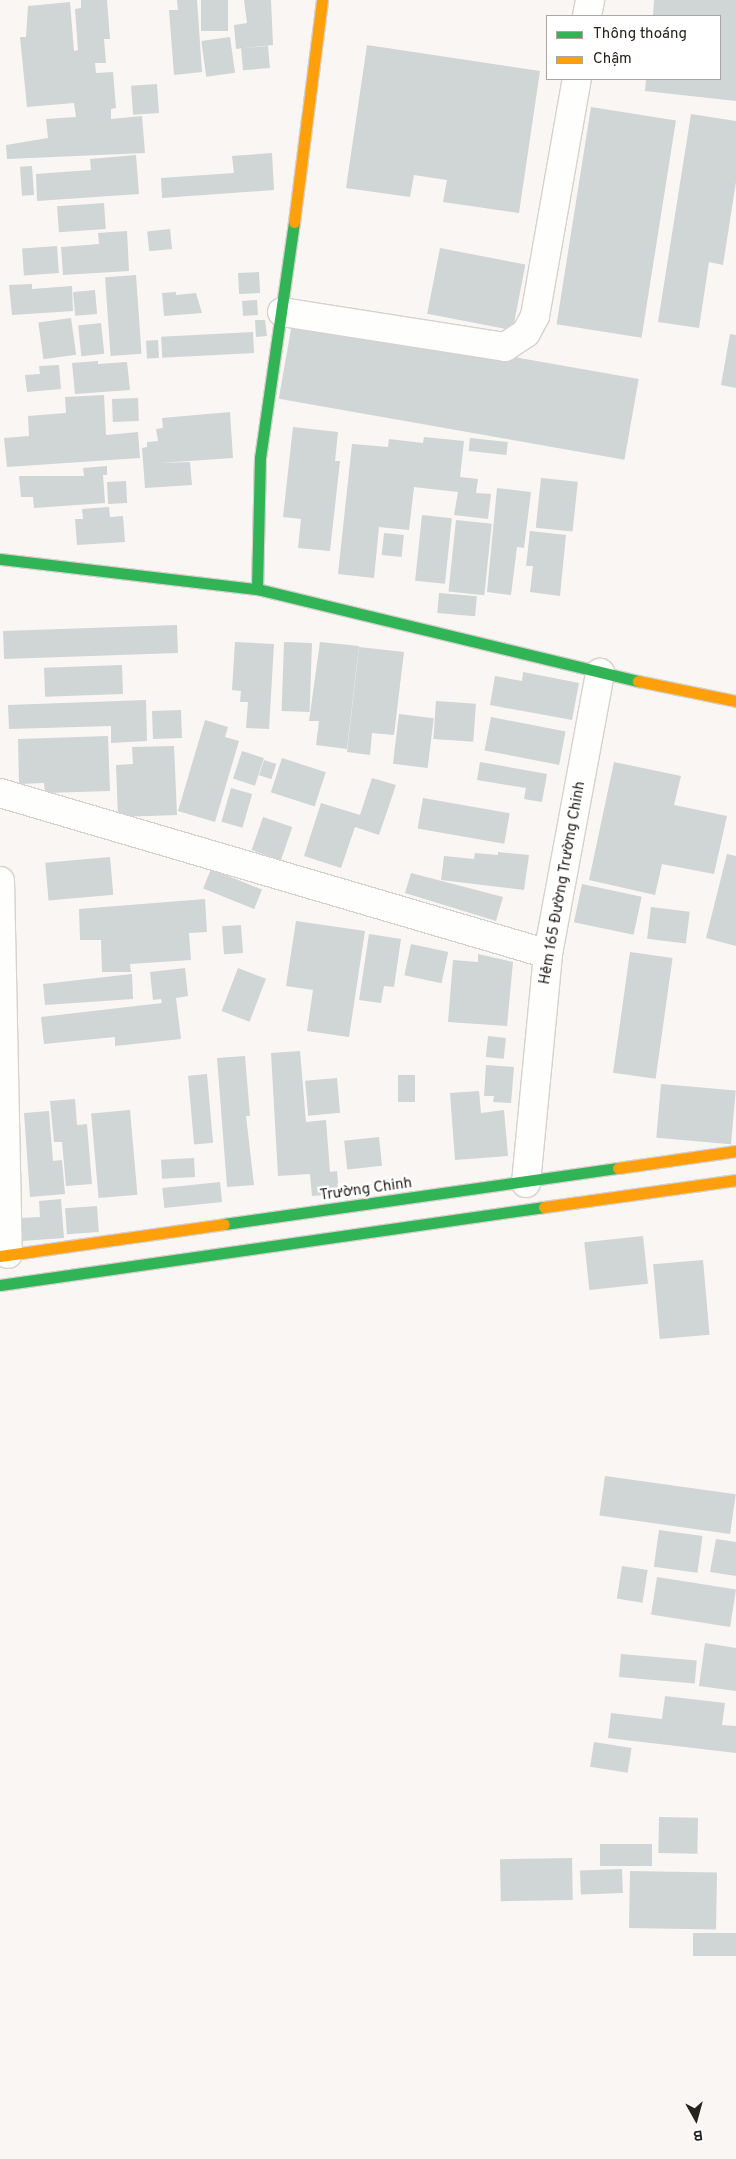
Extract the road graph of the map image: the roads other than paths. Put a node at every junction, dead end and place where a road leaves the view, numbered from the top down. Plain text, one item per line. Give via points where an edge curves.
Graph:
1 (322, 0) edge
2 (590, 0) edge
3 (587, 15) edge
4 (576, 80) edge
5 (282, 312) junction
6 (0, 559) edge
7 (257, 589) junction
8 (600, 673) junction
9 (736, 701) edge
10 (0, 793) edge
11 (0, 881) edge
12 (548, 954) junction
13 (736, 1151) edge
14 (736, 1180) edge
15 (526, 1184) junction
16 (4, 1255) edge
17 (0, 1285) edge

1 - 5 street
2 - 3 street
4 - 5 street via 535,316 526,334 505,347
5 - 7 street via 260,458
6 - 7 street
7 - 8 street
8 - 9 street
8 - 12 street, Hẻm 165 Đường Trường Chinh
10 - 12 street
11 - 16 street
12 - 15 street, Hẻm 165 Đường Trường Chinh
13 - 15 street, Trường Chinh
14 - 17 street
15 - 16 street, Trường Chinh

